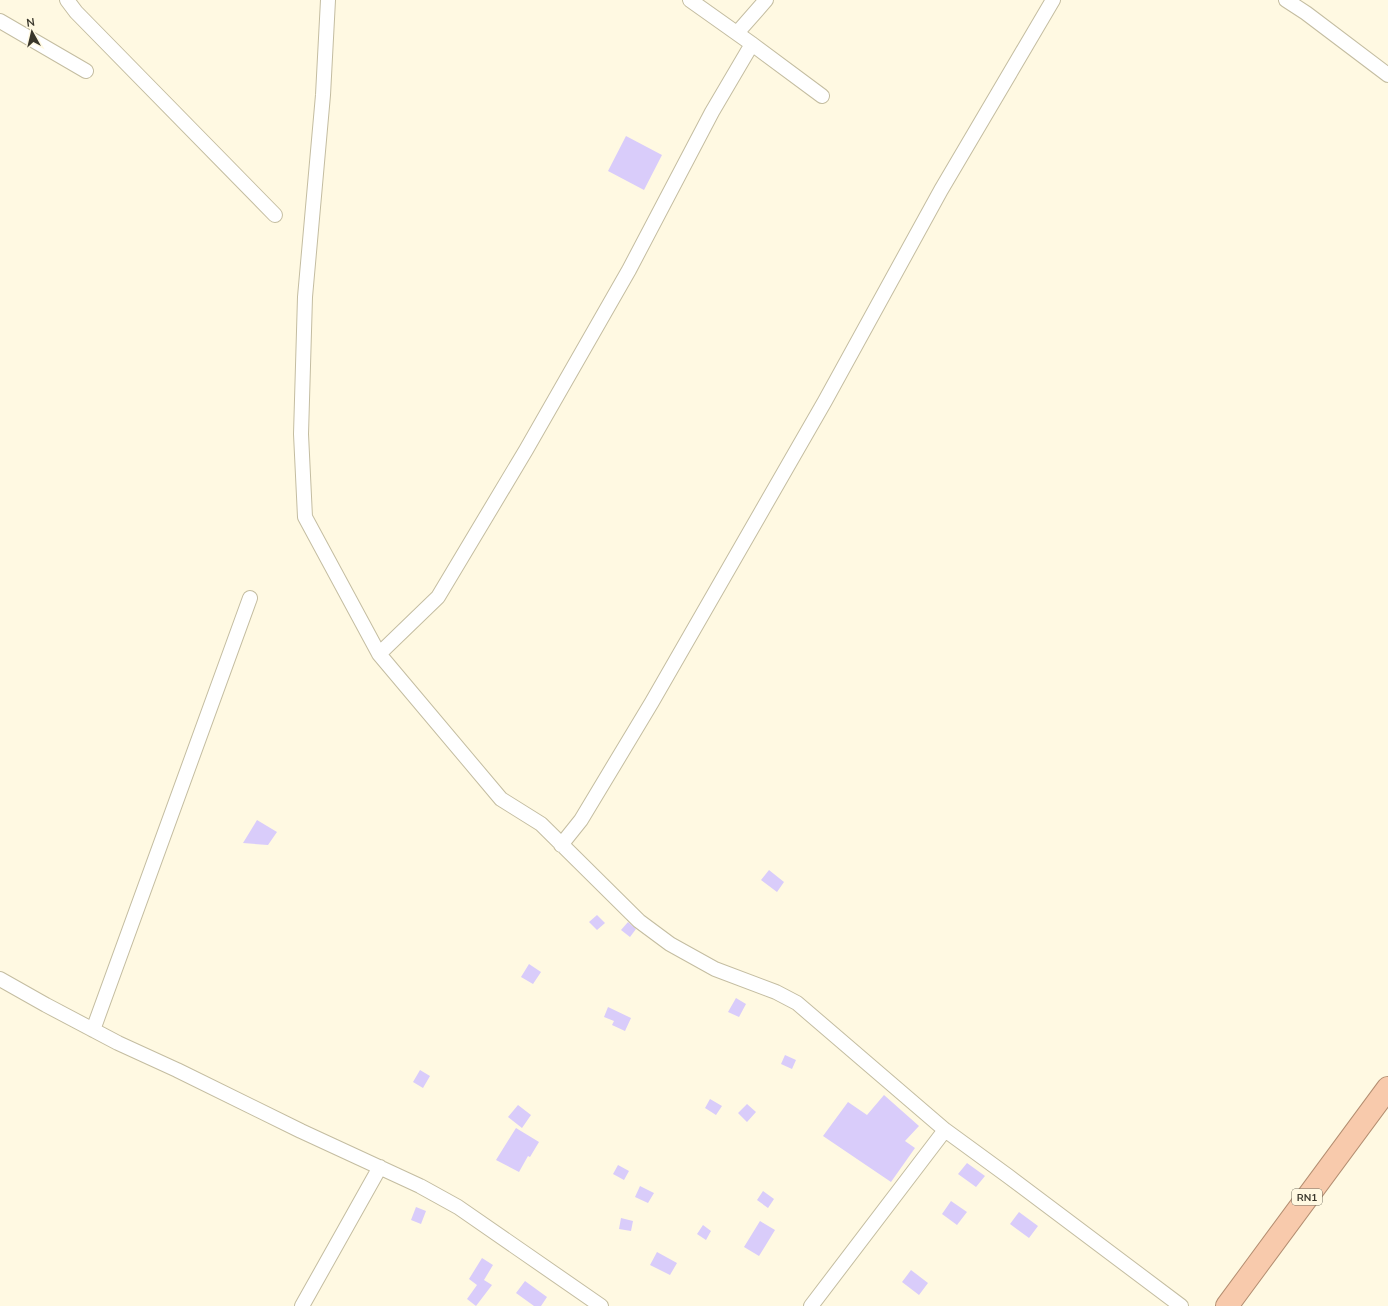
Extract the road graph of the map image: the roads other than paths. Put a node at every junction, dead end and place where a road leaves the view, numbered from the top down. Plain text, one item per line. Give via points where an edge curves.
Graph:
1 (67, 0) edge
2 (328, 0) edge
3 (690, 0) edge
4 (766, 0) edge
5 (1053, 0) edge
6 (1286, 0) edge
7 (0, 21) edge
8 (737, 33) junction
9 (752, 44) junction
10 (86, 71) dead end
11 (1388, 75) edge
12 (822, 96) dead end
13 (275, 215) dead end
14 (250, 598) dead end
15 (379, 654) junction
16 (561, 845) junction
17 (0, 979) edge
18 (93, 1030) junction
19 (1388, 1088) edge
20 (945, 1130) junction
21 (380, 1167) junction
22 (302, 1306) edge
23 (601, 1306) edge
24 (811, 1306) edge
25 (1181, 1306) edge
26 (1227, 1306) edge

1 - 13 street
2 - 15 street via 323,95 305,297 301,434 305,517
3 - 8 street
4 - 8 street
5 - 16 street via 941,190 825,401 652,702 581,820
6 - 11 street
7 - 10 street
8 - 9 street
9 - 12 street
9 - 15 street via 712,112 621,284 438,597
14 - 18 street
15 - 16 street via 501,799 541,824
16 - 20 street via 639,920 670,944 715,969 776,992 797,1003
17 - 18 street
18 - 21 street
19 - 26 highway, RN1
20 - 24 street
20 - 25 street
21 - 22 street
21 - 23 street via 458,1208

